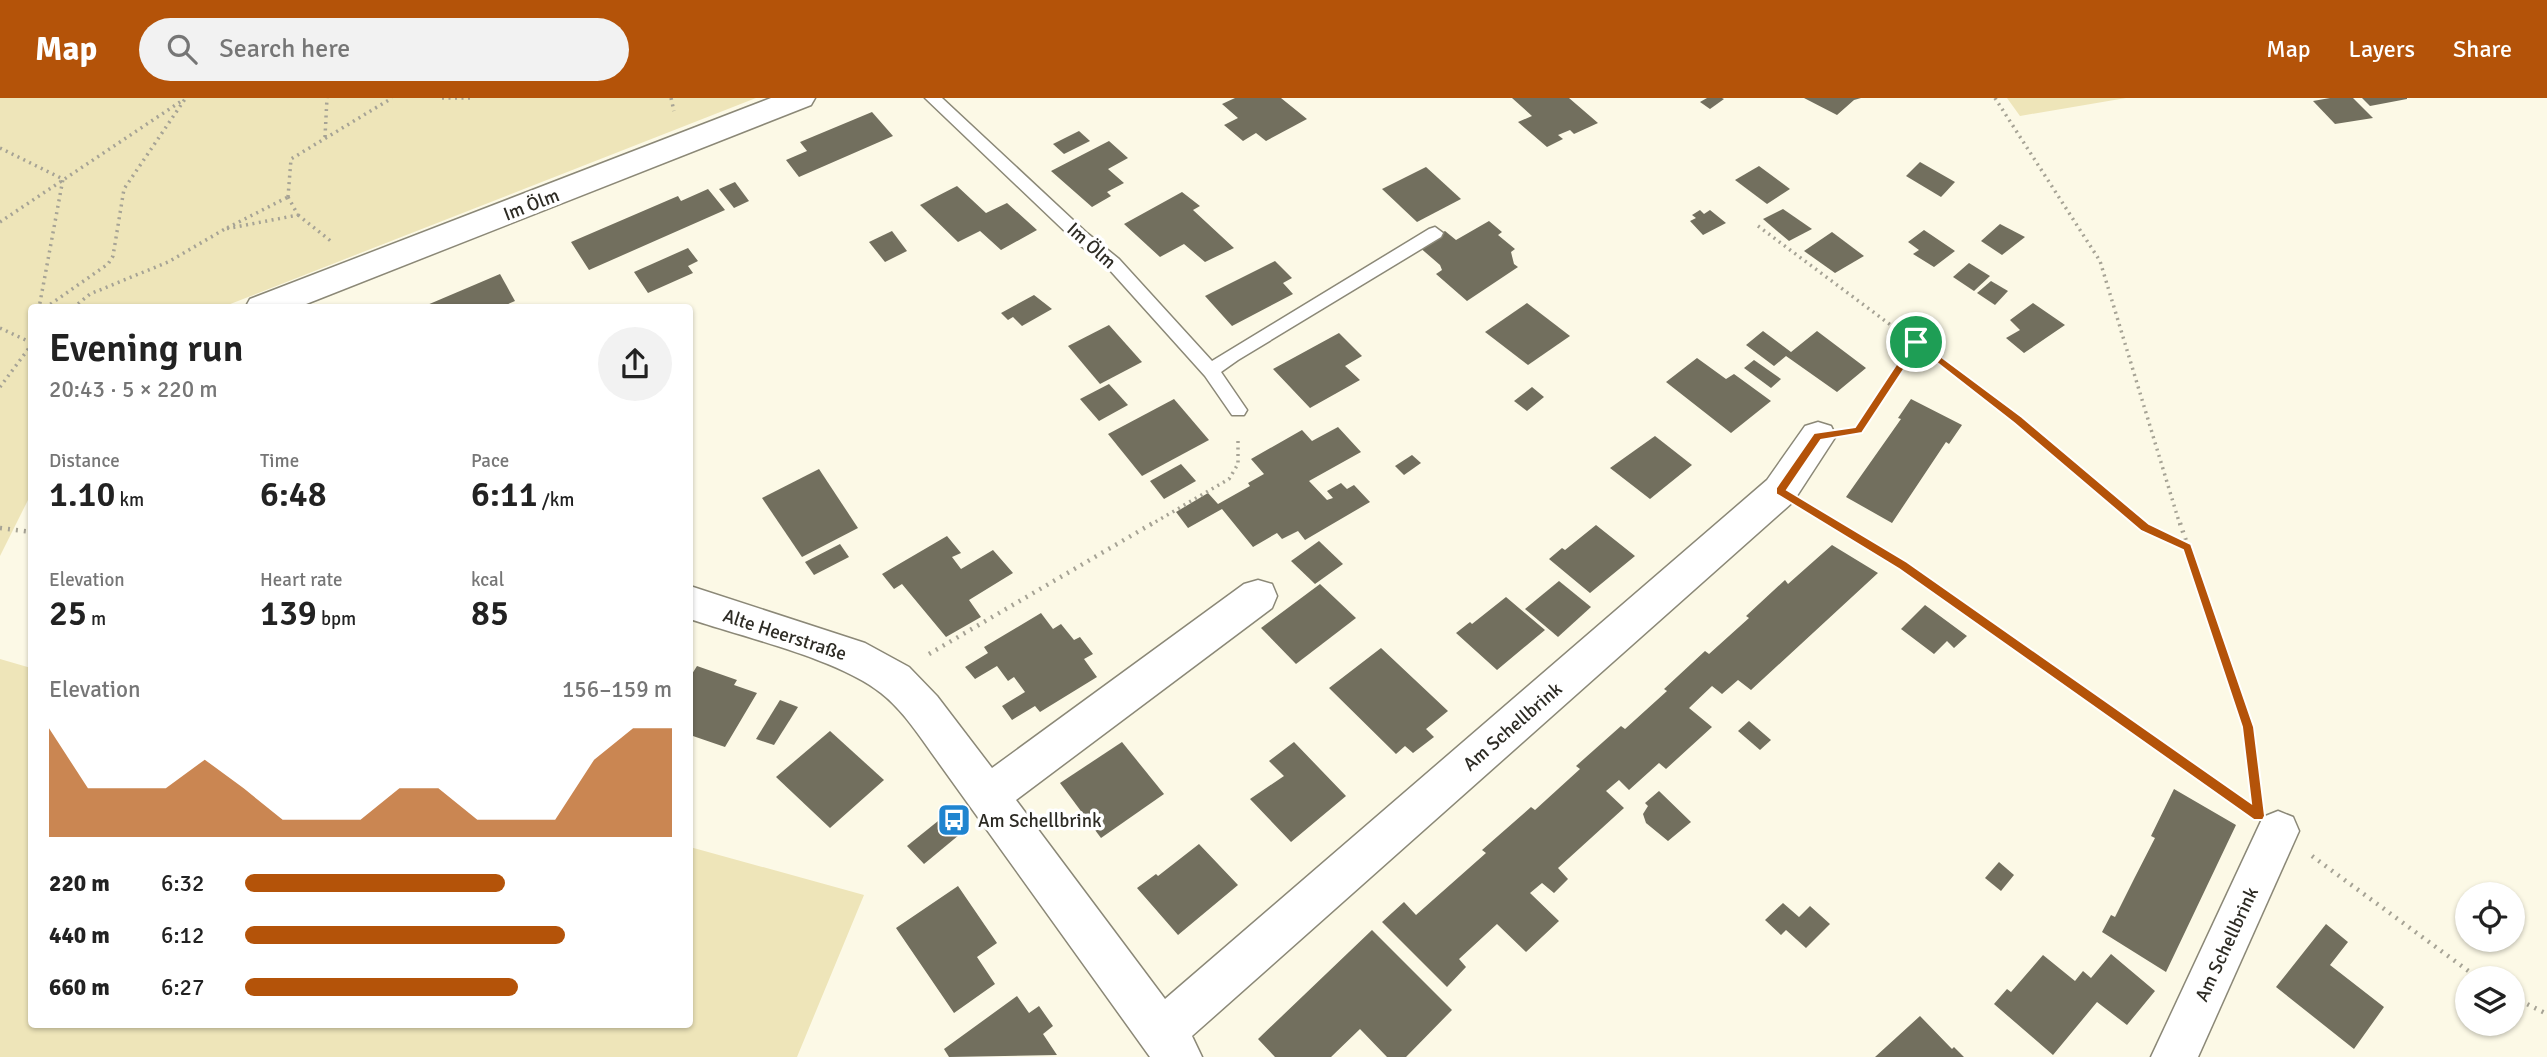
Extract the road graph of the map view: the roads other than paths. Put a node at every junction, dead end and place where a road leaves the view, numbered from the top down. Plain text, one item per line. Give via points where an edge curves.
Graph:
1 (800, 98) edge
2 (933, 98) edge
3 (1435, 233) dead end
4 (273, 304) edge
5 (1211, 371) junction
6 (1238, 410) road end
7 (1818, 436) road end
8 (1258, 596) dead end
9 (693, 604) edge
10 (986, 797) junction
11 (2268, 824) road end
12 (1170, 1045) edge
13 (2174, 1057) edge

1 - 4 street, Im Ölm
2 - 5 lane, Im Ölm via 1128,278
3 - 5 lane
5 - 6 lane, Im Ölm
7 - 12 street, Am Schellbrink via 1780,491
8 - 10 street
9 - 10 street, Alte Heerstraße via 851,655 895,680 923,709
10 - 12 street, Alte Heerstraße
11 - 13 street, Am Schellbrink

